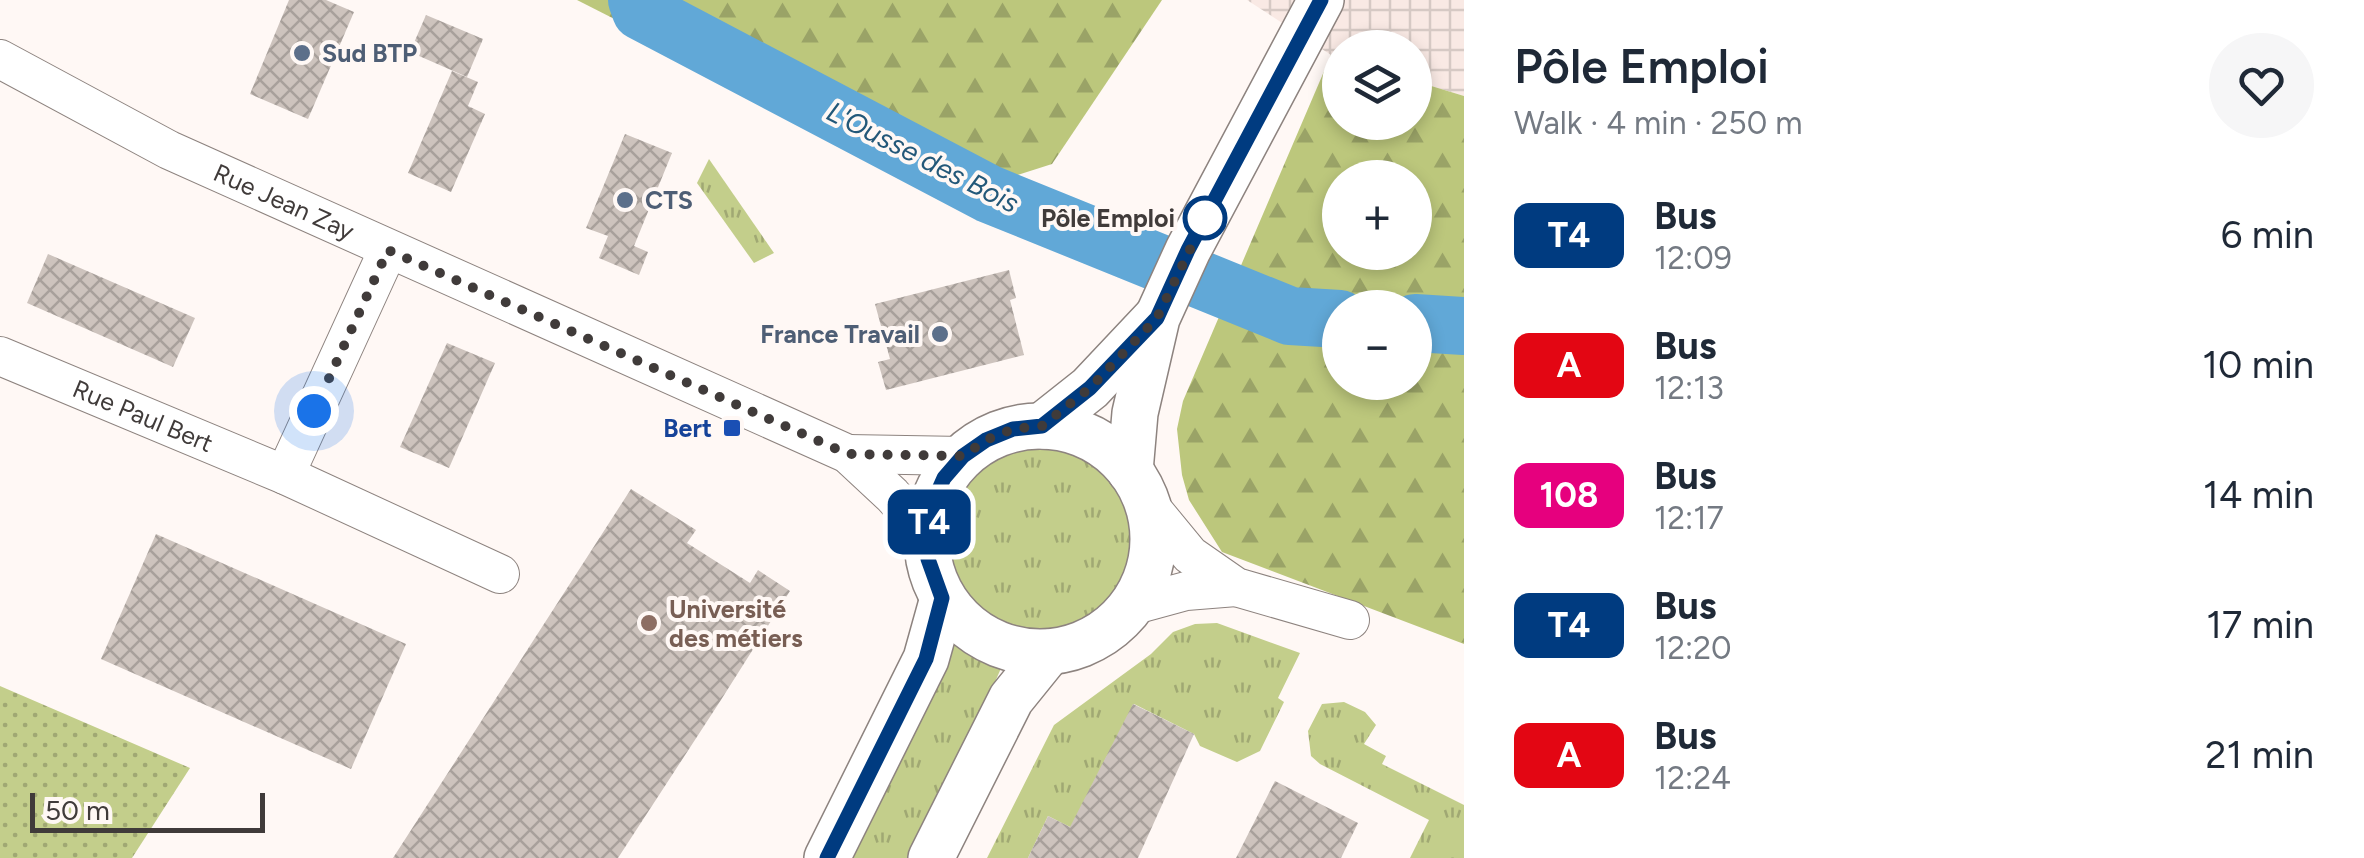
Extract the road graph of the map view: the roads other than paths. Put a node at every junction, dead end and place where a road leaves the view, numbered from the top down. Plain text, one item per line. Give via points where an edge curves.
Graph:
1 (1322, 0) edge
2 (0, 59) edge
3 (388, 250) junction
4 (1162, 307) junction
5 (0, 356) edge
6 (1042, 426) junction
7 (848, 454) junction
8 (963, 456) junction
9 (285, 475) junction
10 (1139, 487) junction
11 (926, 534) junction
12 (500, 574) dead end
13 (1236, 587) junction
14 (942, 598) junction
15 (1132, 606) junction
16 (1350, 620) dead end
17 (1049, 652) junction
18 (826, 858) edge
19 (931, 858) edge

1 - 4 street
2 - 3 street, Rue Jean Zay via 170,150
3 - 7 street, Rue Jean Zay
3 - 9 street
4 - 6 street via 1090,388
4 - 10 street via 1134,413
5 - 9 street, Rue Paul Bert
6 - 8 street via 1013,429
6 - 10 street via 1106,447
7 - 8 street, Rue Jean Zay
7 - 11 street, Rue Jean Zay
8 - 11 street via 944,478
9 - 12 street, Rue Paul Bert
10 - 13 street via 1190,555
10 - 15 street via 1154,539 1148,574
11 - 14 street
13 - 15 street via 1186,591
13 - 16 street
14 - 17 street via 988,640
14 - 18 street via 926,659
15 - 17 street via 1109,629
17 - 19 street via 1010,699

